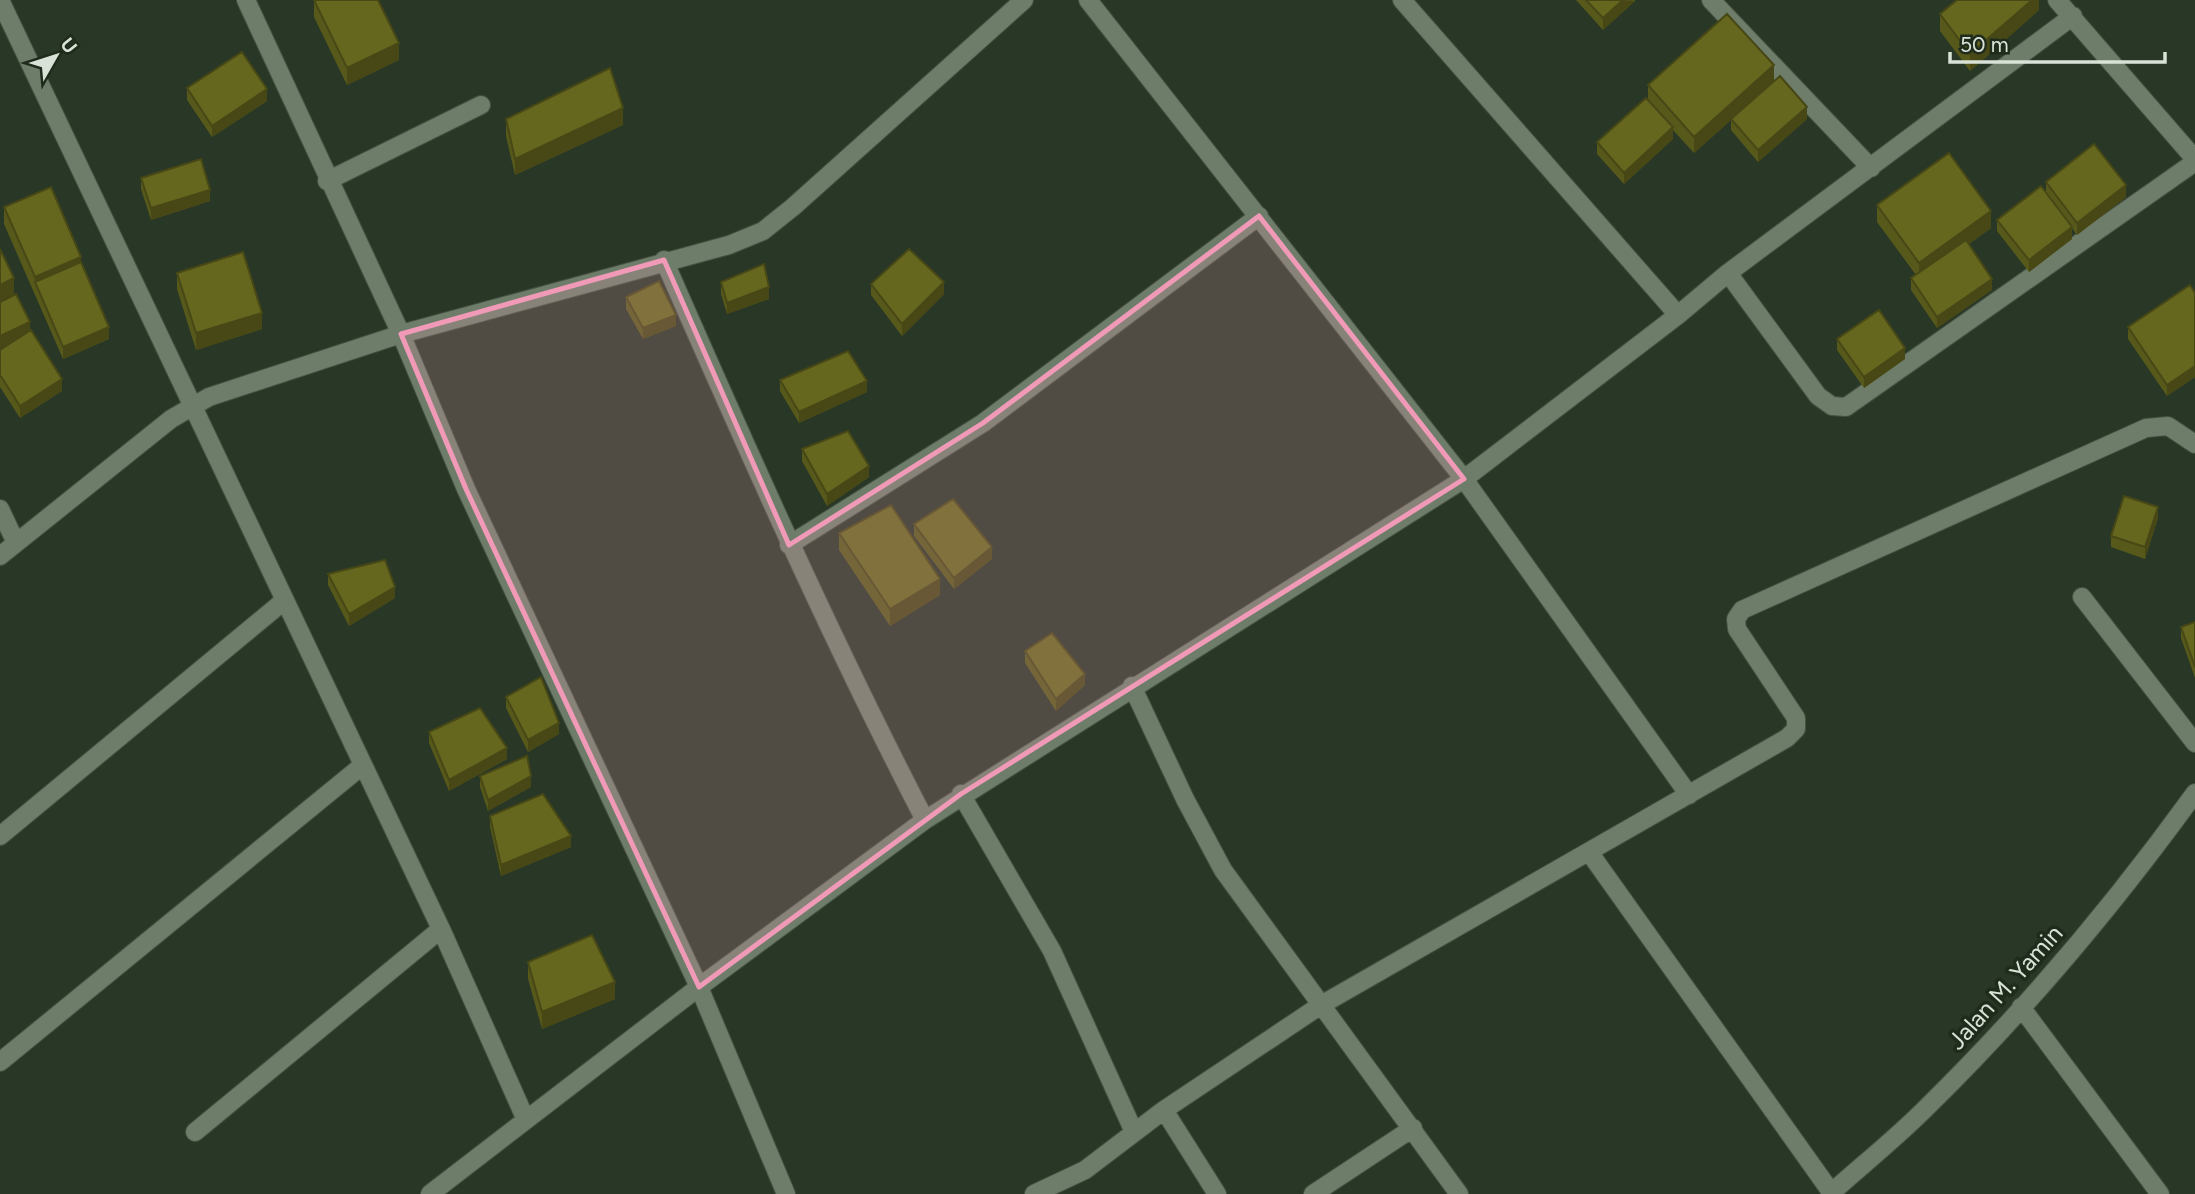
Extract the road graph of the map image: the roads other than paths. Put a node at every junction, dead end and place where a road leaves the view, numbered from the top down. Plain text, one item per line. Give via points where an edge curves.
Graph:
1 (0, 0) edge
2 (246, 0) edge
3 (1024, 0) edge
4 (1088, 0) edge
5 (1402, 0) edge
6 (1711, 0) edge
7 (2057, 0) edge
8 (2073, 16) junction
9 (481, 105) dead end
10 (2195, 160) edge
11 (1871, 168) junction
12 (327, 181) junction
13 (1259, 216) junction
14 (664, 260) junction
15 (1728, 273) junction
16 (1678, 315) junction
17 (401, 334) junction
18 (191, 406) junction
19 (2195, 444) edge
20 (1464, 479) junction
21 (0, 509) edge
22 (16, 543) junction
23 (789, 545) junction
24 (0, 556) edge
25 (2082, 597) dead end
26 (285, 600) junction
27 (1132, 686) junction
28 (2195, 743) edge
29 (363, 765) junction
30 (2195, 793) edge
31 (961, 794) junction
32 (1689, 796) junction
33 (925, 820) junction
34 (0, 836) edge
35 (1589, 852) junction
36 (441, 929) junction
37 (699, 986) junction
38 (1321, 1005) junction
39 (2021, 1007) junction
40 (0, 1062) edge
41 (1164, 1110) junction
42 (526, 1119) junction
43 (1413, 1128) junction
44 (195, 1132) dead end
45 (1134, 1132) junction
46 (1831, 1193) edge
47 (430, 1194) edge
48 (786, 1194) edge
49 (1034, 1194) edge
50 (1217, 1194) edge
51 (1312, 1194) edge
52 (1459, 1194) edge
53 (2160, 1194) edge

1 - 18 street
2 - 12 street
3 - 14 street via 762,231 729,245
4 - 13 street
5 - 16 street
6 - 11 street
7 - 8 street
8 - 10 street
8 - 11 street
9 - 12 street
10 - 15 street via 1846,407 1832,406 1818,396
11 - 15 street
12 - 17 street
13 - 20 street
13 - 23 street via 983,423
14 - 17 street
14 - 23 street
15 - 16 street
16 - 20 street
17 - 18 street
17 - 37 street via 466,489
18 - 22 street
18 - 26 street
19 - 32 street via 2168,426 2146,428 1741,610 1737,629 1790,705 1796,729
20 - 27 street
20 - 32 street
21 - 22 street
22 - 24 street
23 - 33 street
25 - 28 street
26 - 29 street
26 - 34 street
27 - 31 street
27 - 38 street via 1223,870
29 - 36 street
29 - 40 street
30 - 39 street, Jalan M. Yamin via 2145,861
31 - 33 street
31 - 45 street via 1052,951
32 - 35 street
33 - 37 street
35 - 38 street
35 - 46 street
36 - 42 street
36 - 44 street
37 - 42 street
37 - 48 street
38 - 41 street
38 - 43 street
39 - 46 street, Jalan M. Yamin via 1925,1109
39 - 53 street
41 - 45 street
41 - 50 street
42 - 47 street
43 - 51 street
43 - 52 street
45 - 49 street via 1086,1170

